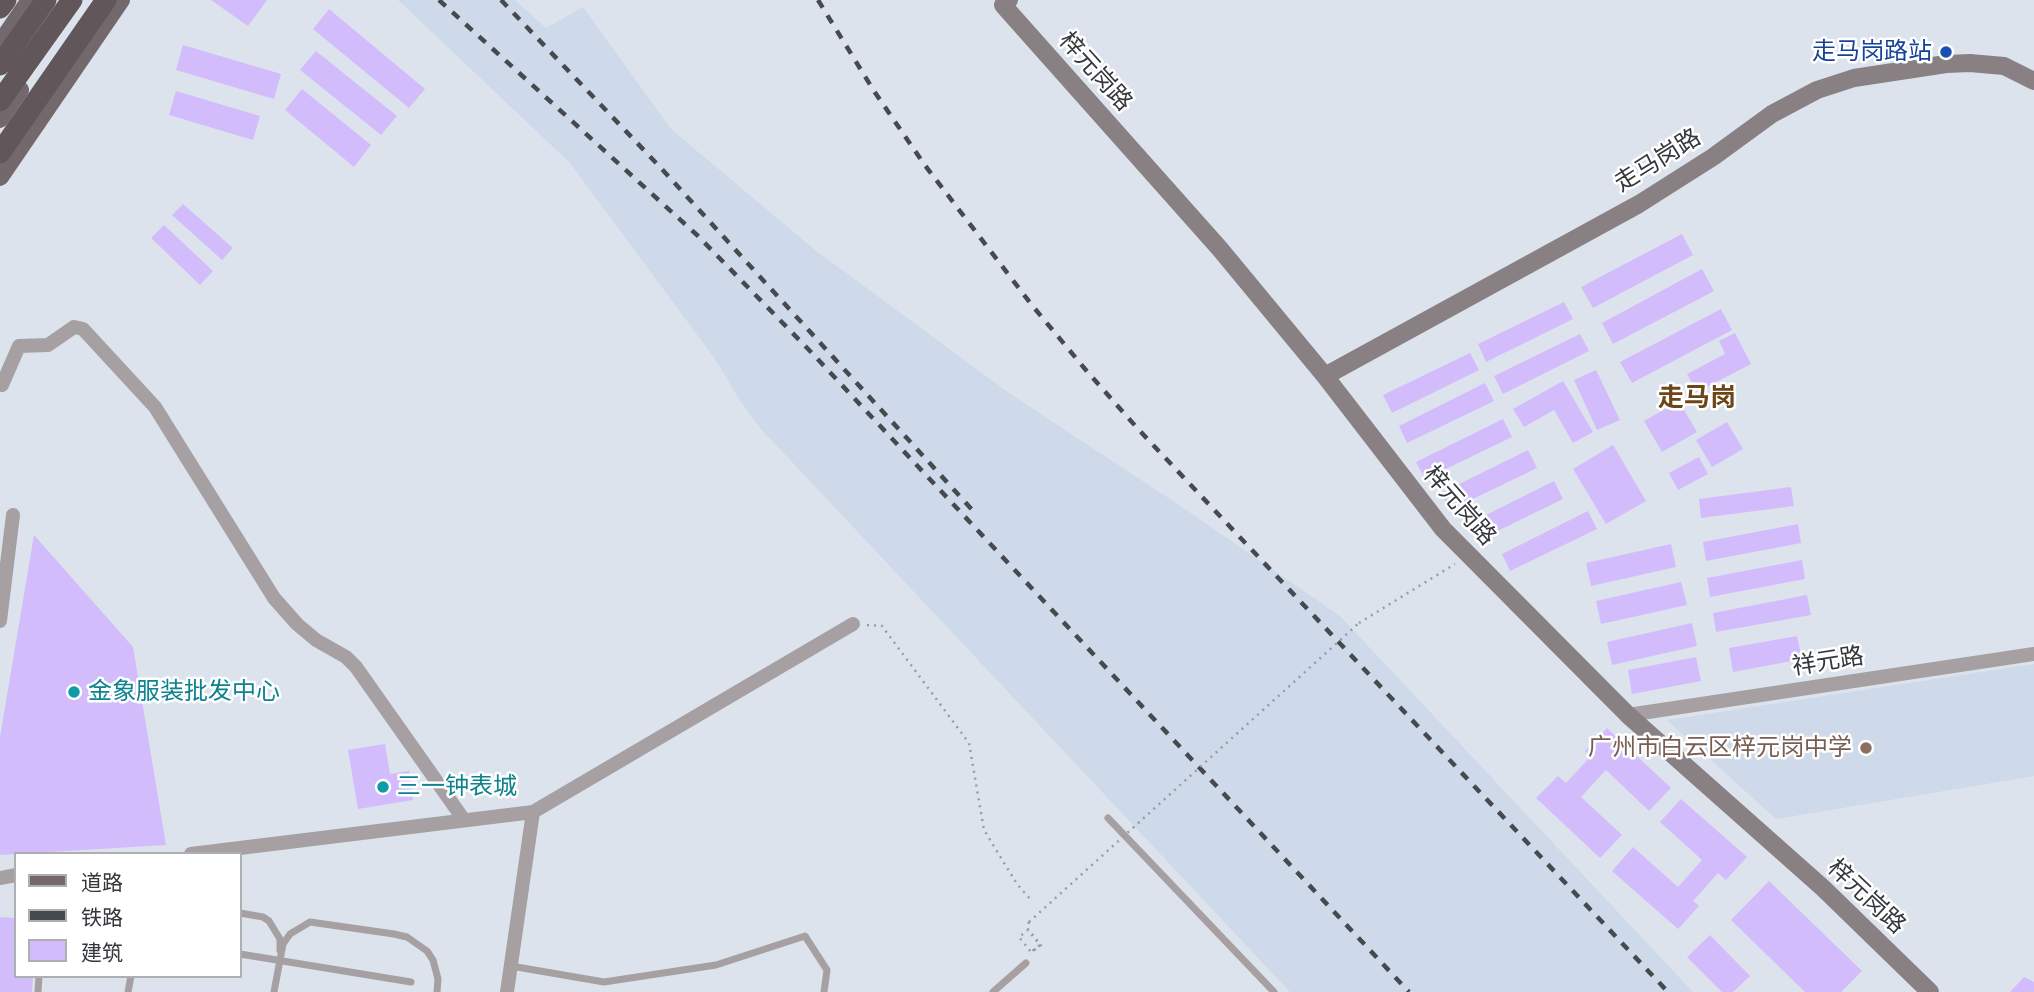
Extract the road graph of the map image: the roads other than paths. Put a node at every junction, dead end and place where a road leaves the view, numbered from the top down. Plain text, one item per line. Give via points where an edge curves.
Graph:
1 (6, 0) edge
2 (30, 0) edge
3 (46, 0) edge
4 (72, 0) edge
5 (81, 0) edge
6 (106, 0) edge
7 (121, 0) edge
8 (1004, 2) edge
9 (0, 9) edge
10 (0, 44) edge
11 (0, 65) edge
12 (2034, 81) edge
13 (0, 101) edge
14 (0, 119) edge
15 (0, 153) edge
16 (0, 177) edge
17 (1325, 376) junction
18 (0, 384) edge
19 (13, 515) dead end
20 (0, 621) edge
21 (853, 624) road end
22 (2034, 654) edge
23 (1628, 715) junction
24 (533, 812) junction
25 (1108, 818) dead end
26 (464, 820) junction
27 (207, 852) edge
28 (242, 914) edge
29 (242, 954) edge
30 (280, 957) junction
31 (1026, 962) road end
32 (511, 966) junction
33 (411, 982) dead end
34 (274, 992) edge
35 (437, 992) edge
36 (507, 992) edge
37 (824, 992) edge
38 (993, 992) edge
39 (1274, 992) edge
40 (1930, 992) edge

1 - 9 highway
2 - 10 main road
3 - 11 highway
4 - 13 highway
5 - 14 main road
6 - 15 highway
7 - 16 main road
8 - 17 street, 梓元岗路
12 - 17 street, 走马岗路 via 2004,66 1946,64 1854,78 1816,90 1772,114 1639,204
17 - 23 street, 梓元岗路 via 1468,556
18 - 26 street via 19,346 48,345 74,327 83,329 155,407 274,598 316,640 356,667
19 - 20 street
21 - 24 street
22 - 23 street, 祥元路
23 - 40 street, 梓元岗路 via 1823,888
24 - 26 street
24 - 32 street
25 - 39 lane
26 - 27 street
28 - 30 lane via 269,921 280,939
29 - 30 lane
30 - 33 lane
30 - 34 lane
30 - 35 lane via 290,934 310,922 394,934 427,951 438,979
31 - 38 lane
32 - 36 street
32 - 37 lane via 604,982 716,965 805,936 827,970

